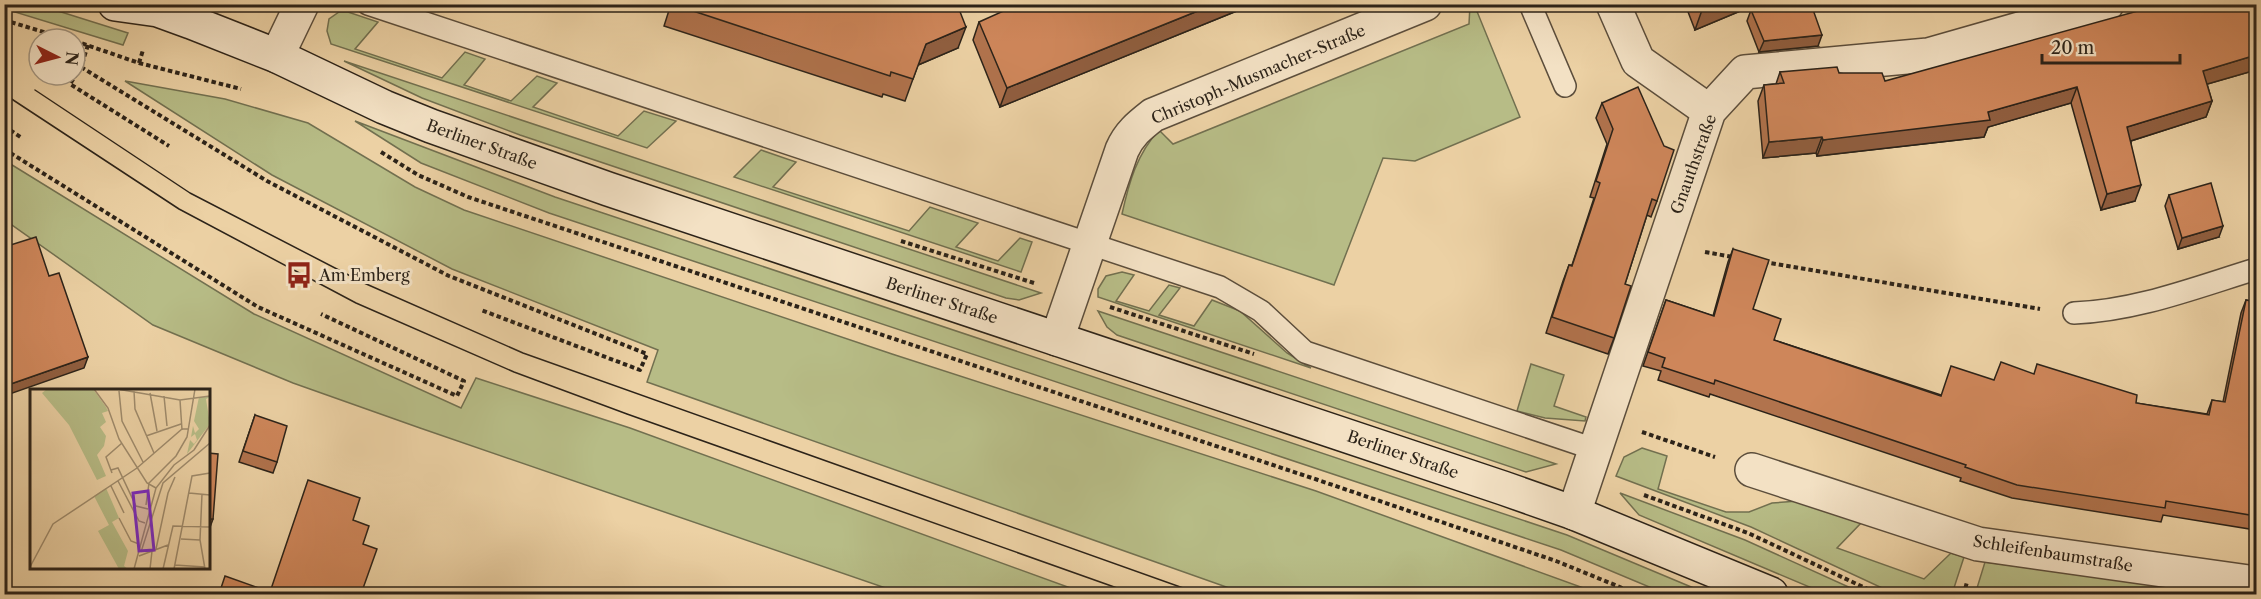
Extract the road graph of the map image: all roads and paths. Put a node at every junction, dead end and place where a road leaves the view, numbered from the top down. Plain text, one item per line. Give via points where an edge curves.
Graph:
1 (115, 4) edge
2 (302, 4) edge
3 (368, 4) edge
4 (1425, 4) edge
5 (1530, 4) edge
6 (1613, 4) edge
7 (2107, 4) edge
8 (4, 20) edge
9 (27, 27) edge
10 (88, 45) joint
11 (87, 48) edge
12 (277, 56) junction
13 (87, 71) edge
14 (1565, 86) dead end
15 (75, 87) edge
16 (251, 91) dead end
17 (1709, 111) junction
18 (4, 126) edge
19 (22, 138) dead end
20 (169, 146) dead end
21 (4, 149) edge
22 (379, 151) dead end
23 (1089, 245) junction
24 (1664, 245) junction
25 (1734, 257) edge
26 (1758, 261) edge
27 (2256, 269) edge
28 (481, 310) dead end
29 (2074, 313) joint
30 (321, 314) dead end
31 (1058, 339) junction
32 (1607, 419) junction
33 (1596, 450) junction
34 (1752, 470) joint
35 (1574, 513) junction
36 (2256, 583) edge
37 (1637, 594) edge
38 (1771, 594) edge

1 - 12 street, Berliner Straße via 158,10
2 - 12 street
3 - 23 lane
4 - 23 street, Christoph-Musmacher-Straße via 1153,115 1129,136
5 - 14 lane
6 - 17 street via 1638,61
7 - 17 street, Gnauthstraße via 1928,55 1745,72
8 - 9 path
10 - 11 path
10 - 16 path via 139,63
12 - 31 street, Berliner Straße via 442,130
13 - 28 path via 267,181 449,276 646,354 640,370
15 - 20 path
17 - 24 street, Gnauthstraße
18 - 19 path
21 - 30 path via 258,306 457,396 464,381
22 - 37 path via 418,175 468,197 1556,561
23 - 31 street, Christoph-Musmacher-Straße
23 - 33 lane via 1220,287 1261,310 1305,352
24 - 25 path
24 - 32 street, Gnauthstraße
26 - 29 path
27 - 29 lane via 2143,303 2098,313
31 - 35 street, Berliner Straße
32 - 33 street, Gnauthstraße
32 - 34 path
33 - 35 street, Gnauthstraße
34 - 36 street, Schleifenbaumstraße via 1978,544
35 - 38 street, Berliner Straße

